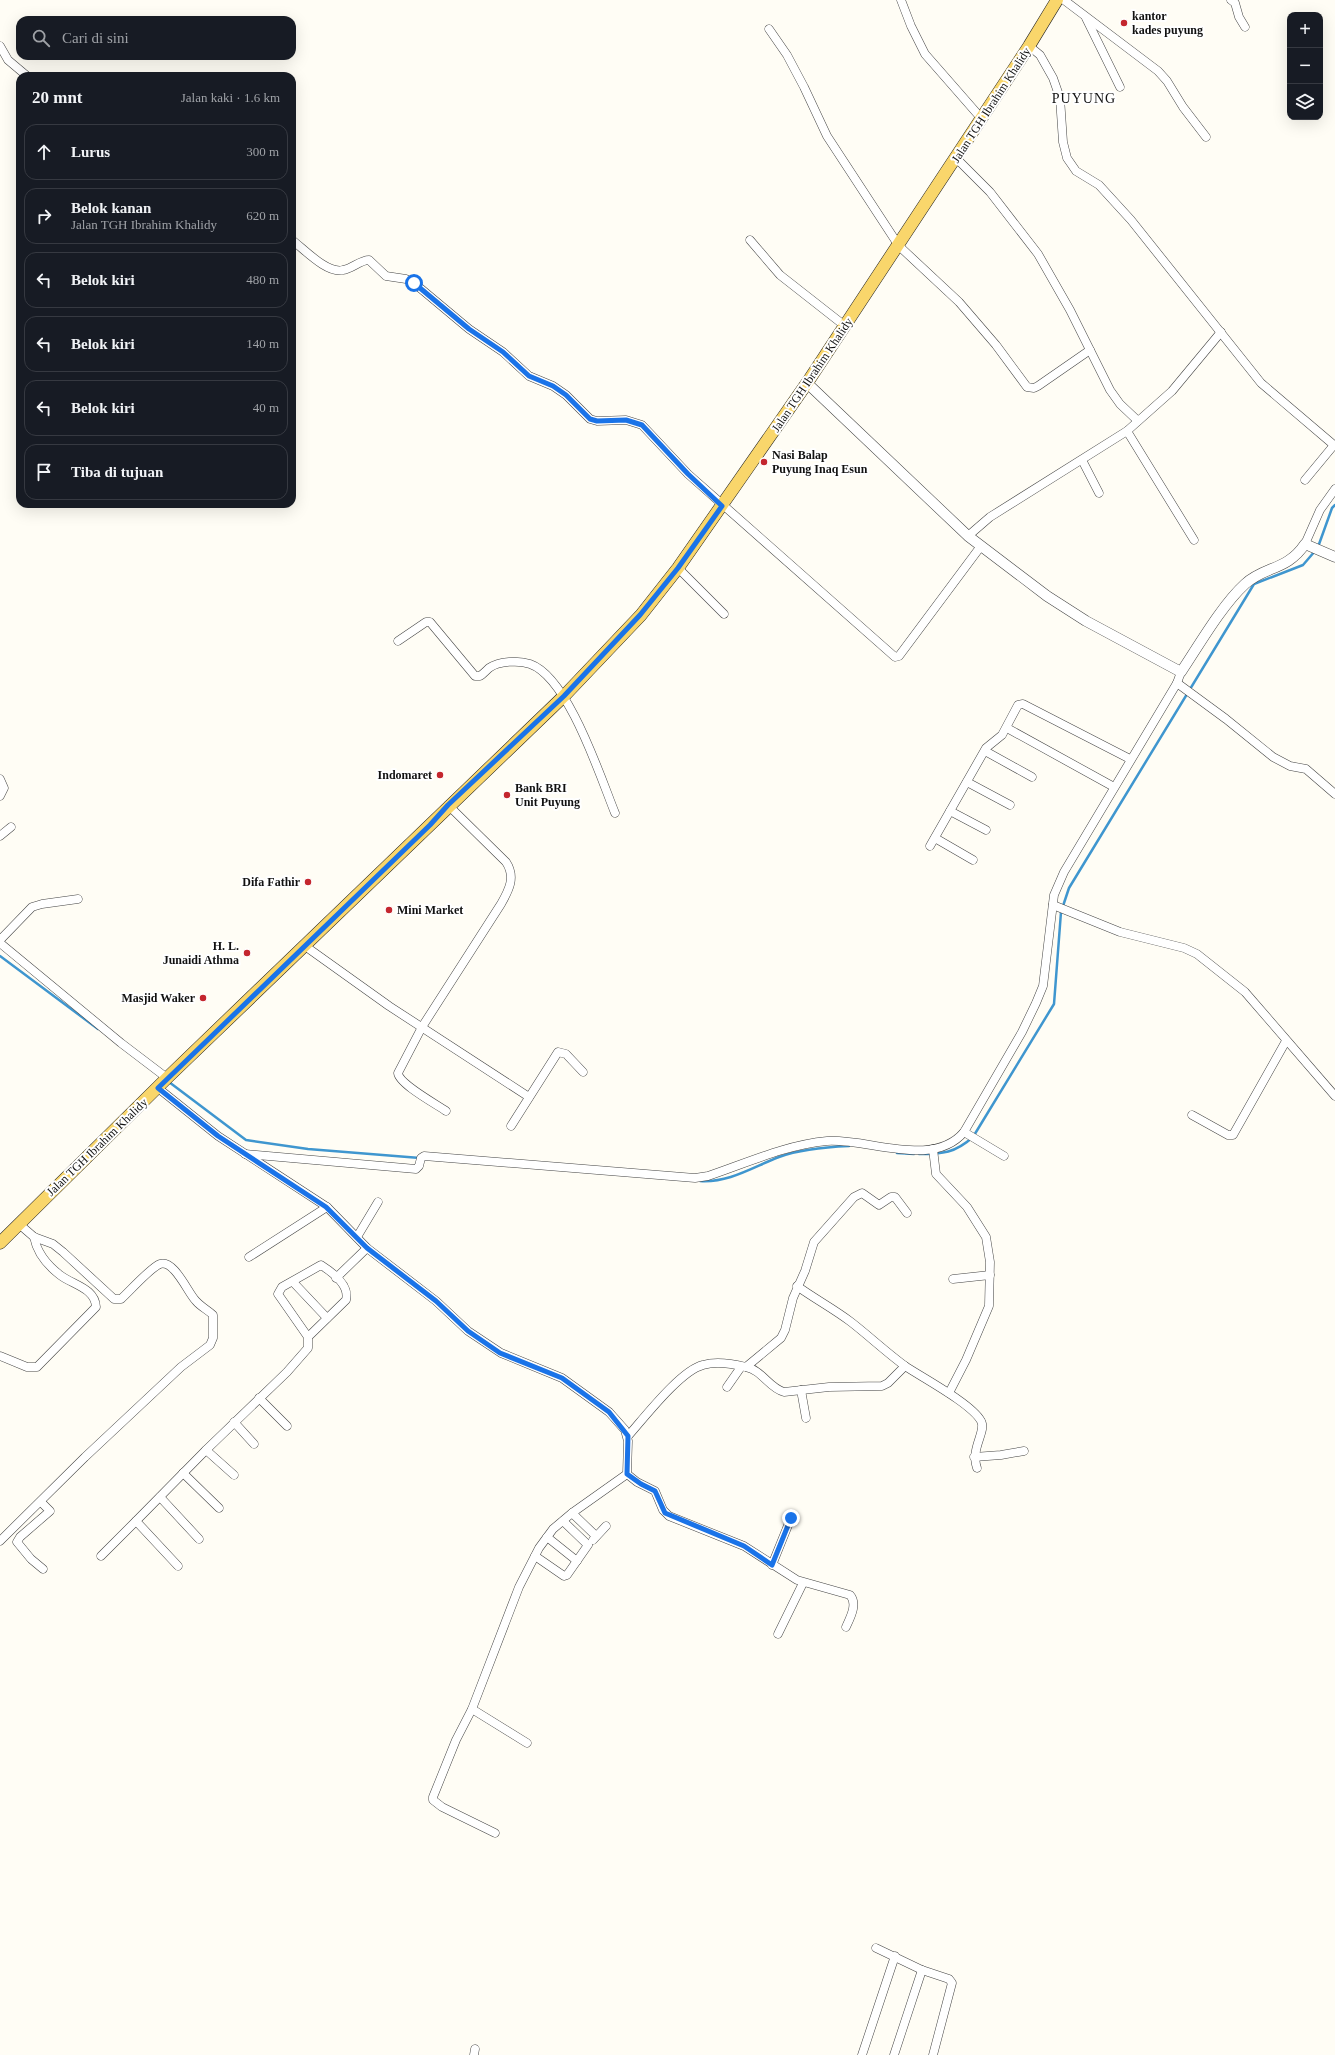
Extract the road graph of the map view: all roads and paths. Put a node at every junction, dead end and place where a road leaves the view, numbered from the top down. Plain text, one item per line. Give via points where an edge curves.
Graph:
1 (901, 0) edge
2 (1056, 0) edge
3 (1064, 0) edge
4 (1232, 0) edge
5 (1086, 17) junction
6 (1245, 27) dead end
7 (769, 29) dead end
8 (0, 46) edge
9 (1029, 46) junction
10 (22, 72) edge
11 (1120, 87) dead end
12 (981, 118) junction
13 (1206, 137) dead end
14 (956, 158) junction
15 (750, 240) dead end
16 (296, 243) edge
17 (899, 246) junction
18 (845, 326) junction
19 (1221, 332) junction
20 (1090, 350) junction
21 (807, 383) junction
22 (1138, 421) junction
23 (1127, 431) junction
24 (1334, 445) edge
25 (1082, 460) junction
26 (1304, 480) dead end
27 (1335, 489) edge
28 (1099, 493) dead end
29 (722, 506) junction
30 (968, 536) junction
31 (1194, 540) dead end
32 (1307, 544) junction
33 (980, 546) junction
34 (1335, 557) edge
35 (678, 568) junction
36 (724, 614) dead end
37 (398, 641) dead end
38 (1181, 672) junction
39 (1178, 685) junction
40 (564, 696) junction
41 (1007, 728) junction
42 (985, 751) junction
43 (1130, 760) junction
44 (1032, 777) dead end
45 (0, 779) edge
46 (967, 782) junction
47 (1114, 787) junction
48 (1335, 794) edge
49 (0, 796) edge
50 (448, 805) junction
51 (1010, 805) dead end
52 (950, 811) junction
53 (615, 813) dead end
54 (11, 827) dead end
55 (986, 830) dead end
56 (0, 836) edge
57 (935, 838) junction
58 (930, 846) dead end
59 (973, 860) dead end
60 (78, 899) dead end
61 (1059, 908) junction
62 (0, 942) edge
63 (305, 946) junction
64 (422, 1027) junction
65 (1286, 1041) junction
66 (583, 1072) dead end
67 (163, 1083) junction
68 (1335, 1096) edge
69 (529, 1097) junction
70 (446, 1111) dead end
71 (1192, 1115) dead end
72 (512, 1126) dead end
73 (969, 1135) junction
74 (933, 1152) junction
75 (245, 1154) junction
76 (1004, 1156) dead end
77 (378, 1202) dead end
78 (326, 1207) junction
79 (907, 1213) dead end
80 (19, 1224) junction
81 (34, 1237) junction
82 (357, 1237) junction
83 (0, 1243) edge
84 (367, 1248) junction
85 (249, 1257) dead end
86 (990, 1275) junction
87 (336, 1278) junction
88 (953, 1279) dead end
89 (293, 1282) junction
90 (797, 1286) junction
91 (327, 1318) junction
92 (308, 1337) junction
93 (0, 1356) edge
94 (905, 1366) junction
95 (744, 1367) junction
96 (727, 1387) dead end
97 (801, 1390) junction
98 (949, 1393) junction
99 (259, 1398) junction
100 (806, 1418) dead end
101 (234, 1422) junction
102 (287, 1426) dead end
103 (628, 1436) junction
104 (254, 1444) dead end
105 (206, 1450) junction
106 (1024, 1451) dead end
107 (974, 1457) junction
108 (977, 1468) dead end
109 (183, 1473) junction
110 (627, 1474) junction
111 (234, 1475) dead end
112 (160, 1497) junction
113 (41, 1502) junction
114 (219, 1508) dead end
115 (572, 1513) junction
116 (791, 1518) dead end
117 (136, 1521) junction
118 (563, 1521) junction
119 (606, 1526) dead end
120 (596, 1536) junction
121 (547, 1537) junction
122 (199, 1539) dead end
123 (0, 1540) edge
124 (588, 1545) junction
125 (101, 1556) dead end
126 (535, 1556) junction
127 (577, 1561) junction
128 (772, 1565) junction
129 (178, 1566) dead end
130 (43, 1569) dead end
131 (803, 1583) junction
132 (846, 1627) dead end
133 (778, 1634) dead end
134 (472, 1710) junction
135 (527, 1743) dead end
136 (495, 1833) dead end
137 (876, 1948) dead end
138 (895, 1956) junction
139 (922, 1970) junction
140 (862, 2055) edge
141 (894, 2055) edge
142 (933, 2055) edge

1 - 12 street via 910,26 925,54
2 - 9 main road, Jalan TGH Ibrahim Khalidy
3 - 5 street
4 - 6 street
5 - 11 street
5 - 13 street via 1158,71
7 - 17 street via 801,80 827,136
8 - 10 street via 8,60
9 - 12 main road, Jalan TGH Ibrahim Khalidy
9 - 19 street via 1040,55 1049,70 1060,98 1064,142 1071,164 1076,171 1099,185 1131,220
12 - 14 main road, Jalan TGH Ibrahim Khalidy
14 - 17 main road, Jalan TGH Ibrahim Khalidy
14 - 20 street via 990,192 1038,254
15 - 18 street via 780,275
16 - 29 street via 324,266 332,269 344,270 369,260 386,276 414,283 469,329 503,352 529,376 553,386 566,395 590,419 626,420 642,425
17 - 18 main road, Jalan TGH Ibrahim Khalidy
17 - 20 street via 959,302 1029,388 1038,386
18 - 21 main road, Jalan TGH Ibrahim Khalidy
19 - 22 street via 1172,391
19 - 24 street via 1261,383
20 - 22 street via 1110,390
21 - 29 main road, Jalan TGH Ibrahim Khalidy
21 - 30 street
22 - 23 street
23 - 25 street
23 - 31 street
24 - 26 street
25 - 28 street
25 - 30 street via 990,517
27 - 32 street via 1320,510
29 - 33 street via 896,657
29 - 35 main road, Jalan TGH Ibrahim Khalidy
30 - 33 street
32 - 34 street
32 - 38 street via 1289,562 1245,584
33 - 38 street via 1047,596 1086,621
35 - 36 street
35 - 40 main road, Jalan TGH Ibrahim Khalidy via 640,615
37 - 40 street via 426,622 431,622 474,676 480,676 496,665 514,661 529,663 542,671
38 - 39 street
39 - 43 street
39 - 48 street via 1273,757 1290,766 1306,770
40 - 50 main road, Jalan TGH Ibrahim Khalidy
40 - 53 street
41 - 42 street via 1000,738 988,744
41 - 43 street via 1018,706 1024,704
41 - 47 street
42 - 44 street
42 - 46 street
43 - 47 street
45 - 49 street via 4,788
46 - 51 street
46 - 52 street
47 - 61 street via 1064,872 1054,895
50 - 63 main road, Jalan TGH Ibrahim Khalidy
50 - 64 street via 506,862 511,869 512,879 510,890
52 - 55 street
52 - 57 street
54 - 56 street
57 - 58 street
57 - 59 street
60 - 62 street via 32,907
61 - 65 street via 1120,932 1184,948 1197,954 1245,992
61 - 73 street via 1043,986 1036,1004
62 - 67 street via 121,1043
63 - 64 street
63 - 67 main road, Jalan TGH Ibrahim Khalidy
64 - 69 street
64 - 70 street via 400,1066 398,1076 412,1089
65 - 68 street
65 - 71 street via 1233,1135 1228,1135
66 - 69 street via 566,1054 558,1052
67 - 75 street via 218,1136
67 - 80 main road, Jalan TGH Ibrahim Khalidy
69 - 72 street
73 - 74 street
73 - 76 street
74 - 75 street via 840,1141 814,1143 796,1145 714,1174 695,1178 424,1156 413,1169
74 - 86 street via 936,1174 967,1206 986,1237 990,1250
75 - 78 street
77 - 82 street
78 - 82 street
78 - 85 street
79 - 90 street via 895,1197 879,1206 864,1194 858,1194 814,1242 805,1271
80 - 81 street
80 - 83 main road, Jalan TGH Ibrahim Khalidy
81 - 93 street via 41,1256 61,1276 89,1293 96,1307 37,1367 27,1367
81 - 113 street via 57,1247 117,1299 121,1299 156,1266 164,1263 178,1275 197,1302 213,1315 214,1322 213,1338 207,1348 181,1367
82 - 84 street
84 - 87 street
84 - 103 street via 486,1343 510,1357 562,1378 582,1391 609,1412
86 - 88 street
86 - 98 street via 991,1290 987,1310
87 - 89 street via 319,1265
87 - 91 street via 343,1285 347,1295 343,1304
89 - 91 street
89 - 92 street via 280,1290 278,1297
90 - 94 street via 851,1322
90 - 95 street via 781,1338
91 - 92 street
92 - 99 street via 309,1346 303,1355
94 - 97 street via 882,1386
94 - 98 street
95 - 96 street
95 - 97 street via 759,1373 780,1391
95 - 103 street via 709,1364 691,1370
97 - 100 street
98 - 107 street via 978,1416 982,1424
99 - 101 street
99 - 102 street
101 - 104 street
101 - 105 street
103 - 110 street
105 - 109 street
105 - 111 street
106 - 107 street
107 - 108 street
109 - 112 street
109 - 114 street
110 - 115 street
110 - 128 street via 655,1491 665,1513 744,1546
112 - 117 street
112 - 122 street
113 - 123 street
113 - 130 street via 50,1512 17,1542
115 - 118 street
115 - 120 street
116 - 128 street
117 - 125 street
117 - 129 street
118 - 121 street
118 - 124 street
119 - 120 street
120 - 124 street
121 - 126 street
121 - 127 street
124 - 127 street
126 - 127 street via 564,1576
126 - 134 street via 516,1594
128 - 131 street
131 - 132 street via 852,1597 853,1609
131 - 133 street
134 - 135 street
134 - 136 street via 456,1740 433,1799 442,1807
137 - 138 street
138 - 139 street
138 - 140 street
139 - 141 street
139 - 142 street via 949,1979 952,1983

